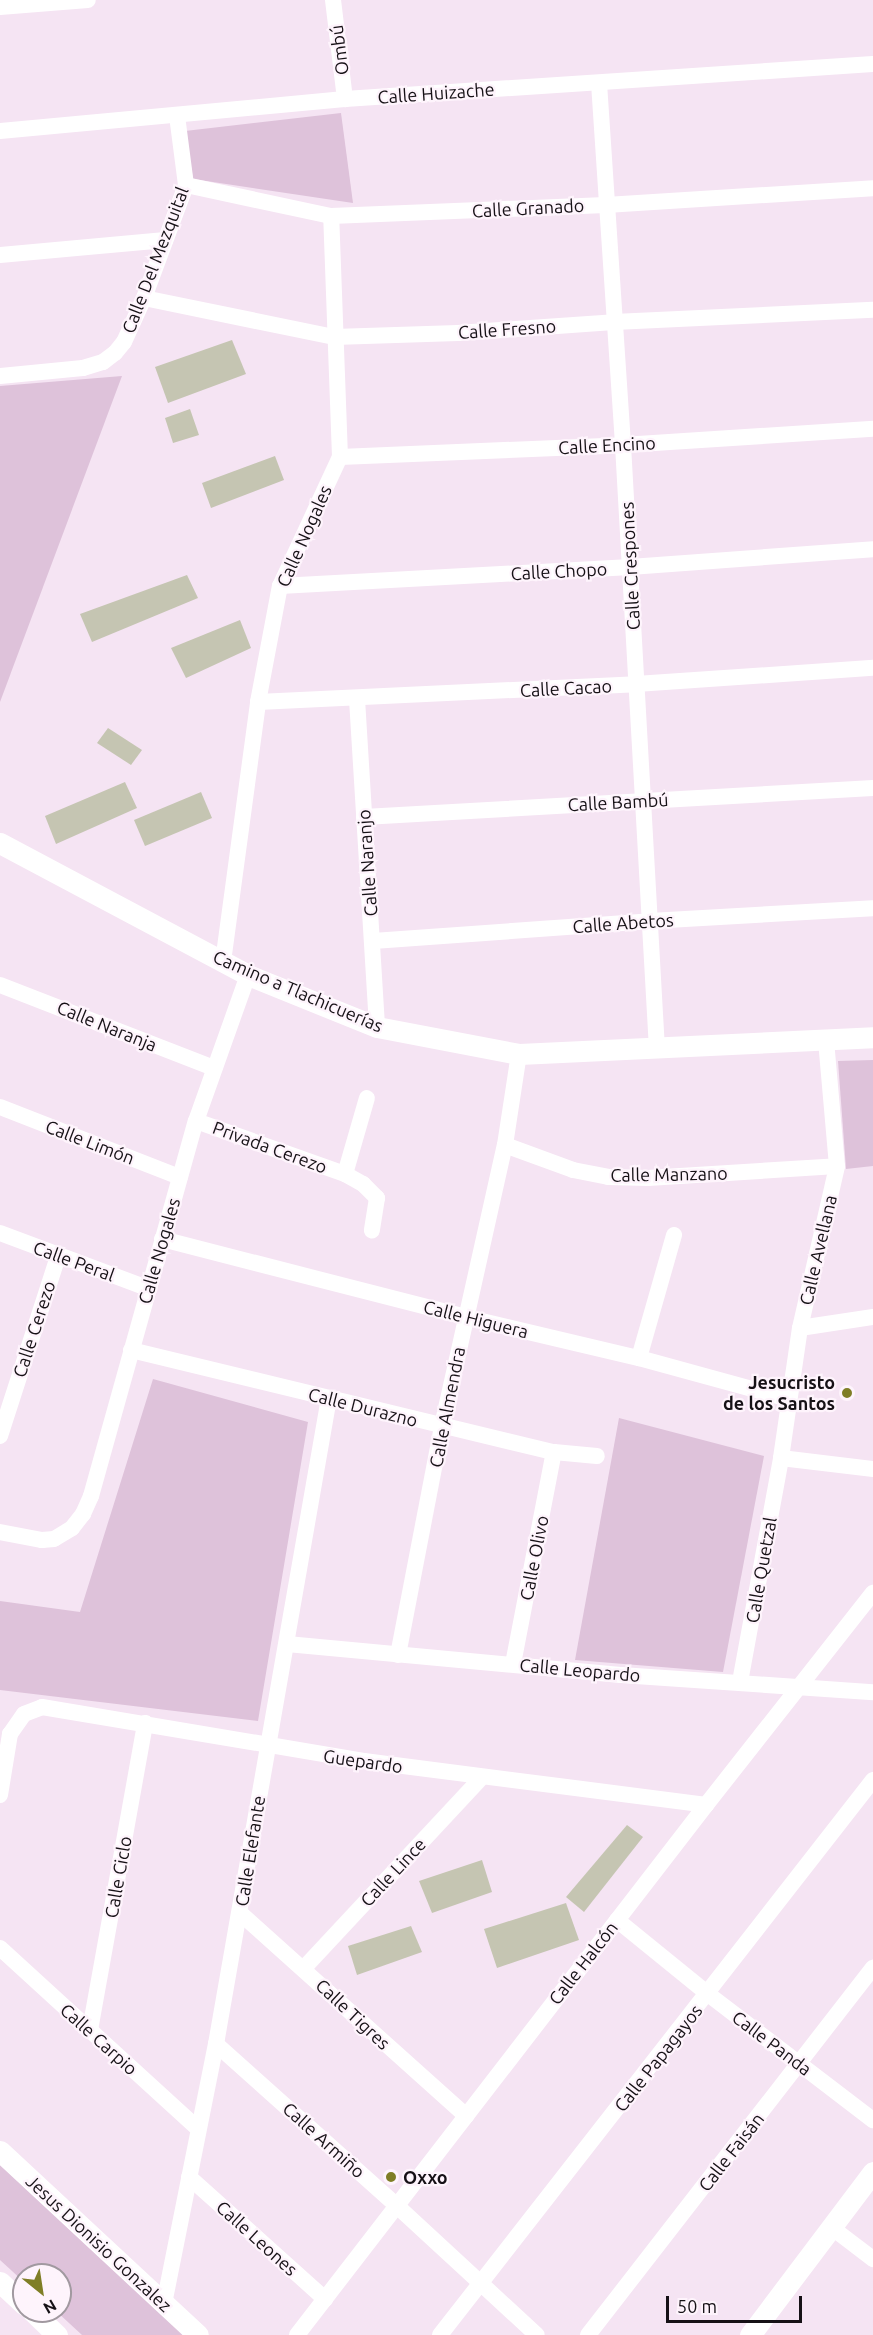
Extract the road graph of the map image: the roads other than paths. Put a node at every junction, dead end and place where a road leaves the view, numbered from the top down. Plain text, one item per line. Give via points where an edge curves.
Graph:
1 (88, 0) edge
2 (333, 0) edge
3 (0, 7) edge
4 (873, 64) edge
5 (599, 83) junction
6 (345, 99) junction
7 (177, 116) junction
8 (0, 131) edge
9 (186, 185) junction
10 (873, 188) edge
11 (606, 205) junction
12 (331, 216) junction
13 (165, 240) junction
14 (0, 255) edge
15 (144, 298) junction
16 (873, 310) edge
17 (614, 322) junction
18 (334, 337) junction
19 (0, 376) edge
20 (873, 429) edge
21 (623, 445) junction
22 (340, 457) junction
23 (873, 549) edge
24 (630, 567) junction
25 (280, 586) junction
26 (873, 668) edge
27 (636, 684) junction
28 (357, 699) junction
29 (258, 702) junction
30 (873, 788) edge
31 (642, 800) junction
32 (364, 817) junction
33 (0, 843) edge
34 (873, 909) edge
35 (650, 921) junction
36 (373, 941) junction
37 (223, 962) junction
38 (248, 975) junction
39 (0, 985) edge
40 (377, 1028) junction
41 (873, 1037) edge
42 (826, 1041) junction
43 (657, 1049) junction
44 (519, 1054) junction
45 (214, 1068) junction
46 (367, 1098) dead end
47 (0, 1107) edge
48 (196, 1120) junction
49 (505, 1145) junction
50 (837, 1166) junction
51 (345, 1174) junction
52 (180, 1178) junction
53 (372, 1231) dead end
54 (0, 1233) edge
55 (674, 1235) dead end
56 (162, 1239) junction
57 (58, 1256) junction
58 (147, 1288) junction
59 (465, 1317) junction
60 (873, 1317) edge
61 (800, 1328) junction
62 (131, 1350) junction
63 (639, 1358) junction
64 (328, 1398) junction
65 (789, 1399) junction
66 (442, 1426) junction
67 (0, 1436) edge
68 (554, 1452) junction
69 (597, 1456) dead end
70 (781, 1458) junction
71 (873, 1469) edge
72 (0, 1532) edge
73 (873, 1593) edge
74 (287, 1644) junction
75 (398, 1655) junction
76 (513, 1665) junction
77 (740, 1682) junction
78 (799, 1686) junction
79 (873, 1692) edge
80 (145, 1723) junction
81 (267, 1746) junction
82 (482, 1777) junction
83 (873, 1780) edge
84 (0, 1795) edge
85 (706, 1805) junction
86 (240, 1913) junction
87 (617, 1920) junction
88 (0, 1948) edge
89 (304, 1968) junction
90 (873, 1968) edge
91 (708, 1994) junction
92 (90, 2030) junction
93 (216, 2044) junction
94 (800, 2064) junction
95 (466, 2116) junction
96 (873, 2120) edge
97 (198, 2129) junction
98 (0, 2151) edge
99 (873, 2172) edge
100 (189, 2177) junction
101 (398, 2205) junction
102 (831, 2227) junction
103 (873, 2259) edge
104 (0, 2282) edge
105 (482, 2282) junction
106 (12, 2293) edge
107 (325, 2299) junction
108 (164, 2304) junction
109 (44, 2323) edge
110 (755, 2333) edge
111 (57, 2335) edge
112 (198, 2335) edge
113 (297, 2335) edge
114 (440, 2335) edge
115 (537, 2335) edge
116 (588, 2335) edge

1 - 3 street
2 - 6 street, Ombú
4 - 5 street, Calle Huizache
5 - 6 street, Calle Huizache
5 - 11 street, Calle Crespones
6 - 7 street, Calle Huizache
7 - 8 street, Calle Huizache
7 - 9 street, Calle Del Mezquital
9 - 12 street, Calle Granado
9 - 13 street, Calle Del Mezquital
10 - 11 street, Calle Granado
11 - 12 street, Calle Granado
11 - 17 street, Calle Crespones
12 - 18 street, Calle Nogales
13 - 14 street
13 - 15 street, Calle Del Mezquital
15 - 18 street, Calle Fresno
15 - 19 street, Calle Del Mezquital via 124,342 103,362 82,368
16 - 17 street, Calle Fresno
17 - 18 street, Calle Fresno
17 - 21 street, Calle Crespones
18 - 22 street, Calle Nogales
20 - 21 street, Calle Encino
21 - 22 street, Calle Encino
21 - 24 street, Calle Crespones
22 - 25 street, Calle Nogales
23 - 24 street, Calle Chopo
24 - 25 street, Calle Chopo
24 - 27 street, Calle Crespones
25 - 29 street, Calle Nogales
26 - 27 street, Calle Cacao
27 - 28 street, Calle Cacao
27 - 31 street, Calle Crespones
28 - 29 street, Calle Cacao
28 - 32 street, Calle Naranjo
29 - 37 street, Calle Nogales
30 - 31 street, Calle Bambú
31 - 32 street, Calle Bambú
31 - 35 street, Calle Crespones
32 - 36 street, Calle Naranjo
33 - 37 street, Camino a Tlachicuerías
34 - 35 street, Calle Abetos
35 - 36 street, Calle Abetos
35 - 43 street, Calle Crespones
36 - 40 street, Calle Naranjo
37 - 38 street, Camino a Tlachicuerías
38 - 40 street, Camino a Tlachicuerías
38 - 45 street, Calle Nogales
39 - 45 street, Calle Naranja
40 - 44 street, Camino a Tlachicuerías
41 - 42 street, Camino a Tlachicuerías
42 - 43 street, Camino a Tlachicuerías
42 - 50 street, Calle Avellana
43 - 44 street, Camino a Tlachicuerías
44 - 49 street, Calle Almendra
45 - 48 street, Calle Nogales
46 - 51 street, Privada Cerezo
47 - 52 street, Calle Limón
48 - 51 street, Privada Cerezo
48 - 52 street, Calle Nogales
49 - 50 street, Calle Manzano via 573,1170 608,1177
49 - 59 street, Calle Almendra
50 - 61 street, Calle Avellana
51 - 53 street, Privada Cerezo via 377,1198
52 - 56 street, Calle Nogales
54 - 57 street, Calle Peral
55 - 63 street
56 - 58 street, Calle Nogales
56 - 59 street, Calle Higuera
57 - 58 street, Calle Peral
57 - 67 street, Calle Cerezo
58 - 62 street, Calle Nogales
59 - 63 street, Calle Higuera
59 - 66 street, Calle Almendra
60 - 61 street
61 - 65 street, Calle Avellana
62 - 64 street, Calle Durazno
62 - 72 street, Calle Nogales via 83,1514 72,1528 54,1539
63 - 65 street, Calle Higuera
64 - 66 street, Calle Durazno
64 - 74 street, Calle Elefante
65 - 70 street, Calle Avellana
66 - 68 street, Calle Durazno
66 - 75 street, Calle Almendra
68 - 69 street, Calle Durazno
68 - 76 street, Calle Olivo
70 - 71 street
70 - 77 street, Calle Quetzal
73 - 78 street, Calle Halcón
74 - 75 street, Calle Leopardo
74 - 81 street, Calle Elefante
75 - 76 street, Calle Leopardo
76 - 77 street, Calle Leopardo
77 - 78 street, Calle Leopardo
78 - 79 street, Calle Leopardo
78 - 85 street, Calle Halcón
80 - 81 street, Guepardo
80 - 84 street, Guepardo via 42,1707 24,1714 10,1734
80 - 92 street, Calle Ciclo
81 - 82 street, Guepardo
81 - 86 street, Calle Elefante
82 - 85 street, Guepardo
82 - 89 street, Calle Lince
83 - 91 street, Calle Papagayos
85 - 87 street, Calle Halcón
86 - 89 street, Calle Tigres
86 - 93 street, Calle Elefante
87 - 91 street, Calle Panda
87 - 95 street, Calle Halcón
88 - 92 street, Calle Carpio
89 - 95 street, Calle Tigres
90 - 94 street, Calle Faisán
91 - 94 street, Calle Panda
91 - 105 street, Calle Papagayos
92 - 97 street, Calle Carpio
93 - 97 street, Calle Elefante
93 - 101 street, Calle Armiño
94 - 96 street, Calle Panda
94 - 116 street, Calle Faisán
95 - 101 street, Calle Halcón
97 - 100 street, Calle Elefante
98 - 108 street, Jesus Dionisio Gonzalez
99 - 102 street
100 - 107 street, Calle Leones
100 - 108 street, Calle Elefante
101 - 105 street, Calle Armiño
101 - 107 street, Calle Halcón
102 - 103 street
102 - 110 street
104 - 106 street
105 - 114 street, Calle Papagayos
105 - 115 street, Calle Armiño
107 - 113 street, Calle Halcón
108 - 112 street, Jesus Dionisio Gonzalez
109 - 111 street

